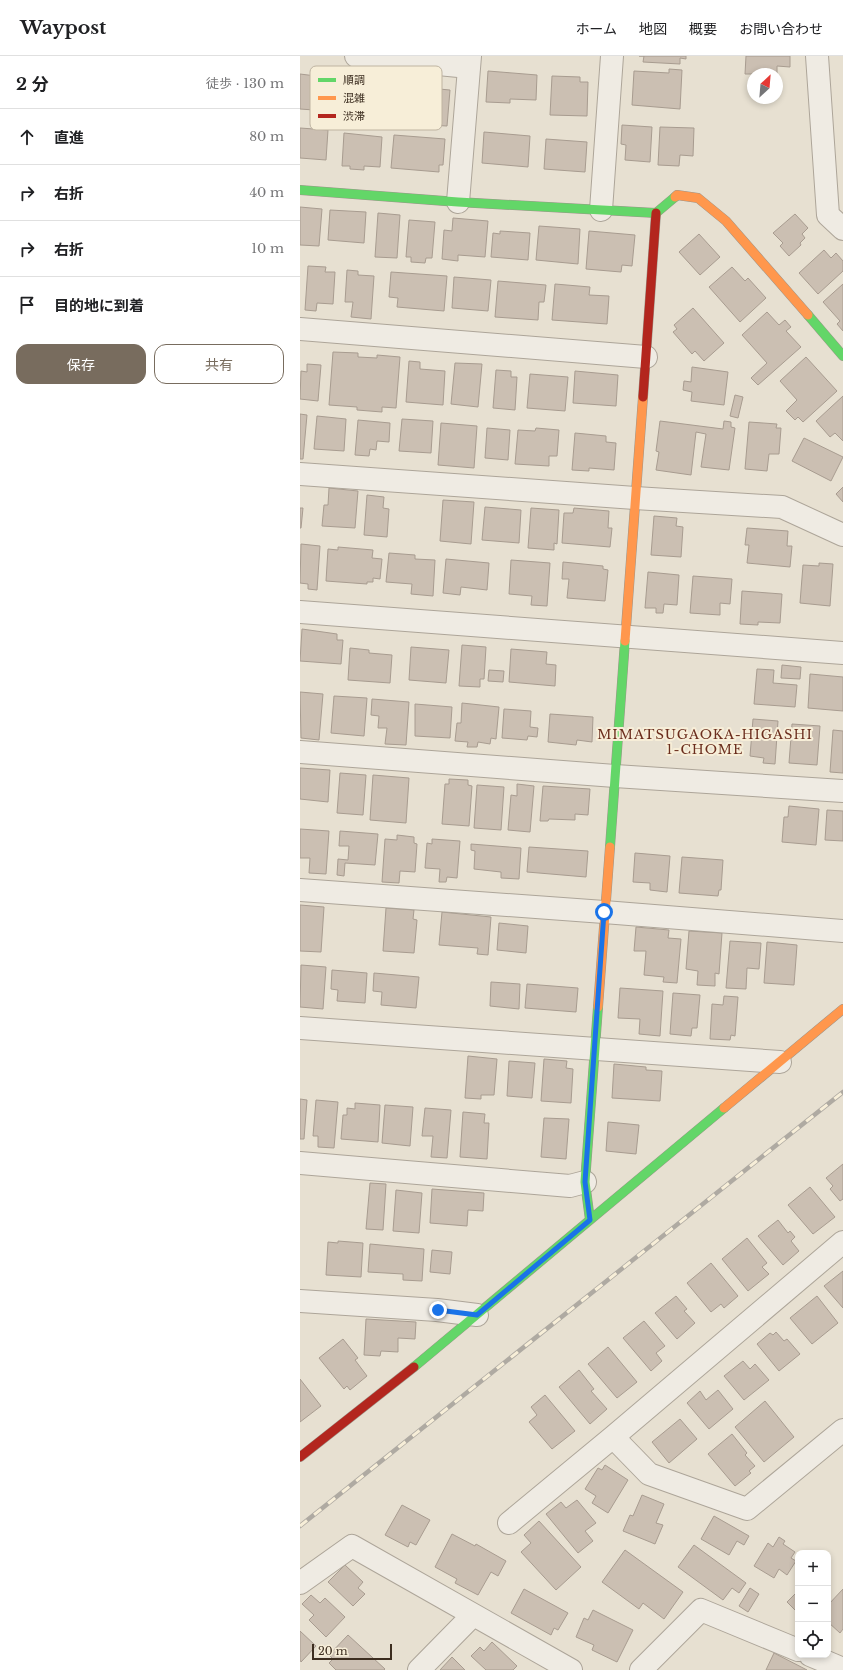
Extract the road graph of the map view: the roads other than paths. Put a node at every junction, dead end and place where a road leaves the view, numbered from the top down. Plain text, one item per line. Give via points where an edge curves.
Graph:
1 (356, 56) edge
2 (612, 56) edge
3 (817, 56) edge
4 (469, 61) edge
5 (300, 190) edge
6 (458, 202) junction
7 (601, 210) junction
8 (656, 213) junction
9 (843, 229) edge
10 (300, 329) edge
11 (843, 356) edge
12 (646, 358) junction
13 (300, 474) edge
14 (635, 498) junction
15 (843, 535) edge
16 (300, 612) edge
17 (626, 636) junction
18 (843, 653) edge
19 (300, 752) edge
20 (615, 776) junction
21 (843, 791) edge
22 (300, 890) edge
23 (604, 912) junction
24 (843, 931) edge
25 (843, 1010) edge
26 (300, 1028) edge
27 (594, 1049) junction
28 (780, 1062) junction
29 (300, 1163) edge
30 (585, 1182) junction
31 (590, 1220) junction
32 (843, 1242) edge
33 (300, 1301) edge
34 (477, 1315) junction
35 (843, 1430) edge
36 (613, 1438) junction
37 (300, 1457) edge
38 (509, 1523) dead end
39 (300, 1583) edge
40 (473, 1615) junction
41 (795, 1649) edge
42 (817, 1658) edge
43 (843, 1669) edge
44 (419, 1670) edge
45 (571, 1670) edge
46 (641, 1670) edge

1 - 4 street
2 - 7 street
3 - 9 street via 828,215
4 - 6 street
5 - 6 street
6 - 7 street
7 - 8 street
8 - 11 street via 677,195 698,198 726,221
8 - 12 street
10 - 12 street
12 - 14 street
13 - 14 street
14 - 15 street via 782,507
14 - 17 street
16 - 17 street
17 - 18 street
17 - 20 street
19 - 20 street
20 - 21 street
20 - 23 street
22 - 23 street
23 - 24 street
23 - 27 street
25 - 28 street
26 - 27 street
27 - 28 street
27 - 30 street
28 - 31 street
29 - 30 street via 570,1186
30 - 31 street
31 - 34 street
32 - 36 street
33 - 34 street
34 - 37 street
35 - 36 street via 747,1509 649,1474
36 - 38 street
39 - 40 street via 352,1546
40 - 44 street
40 - 45 street
41 - 46 street via 702,1610
42 - 43 street

